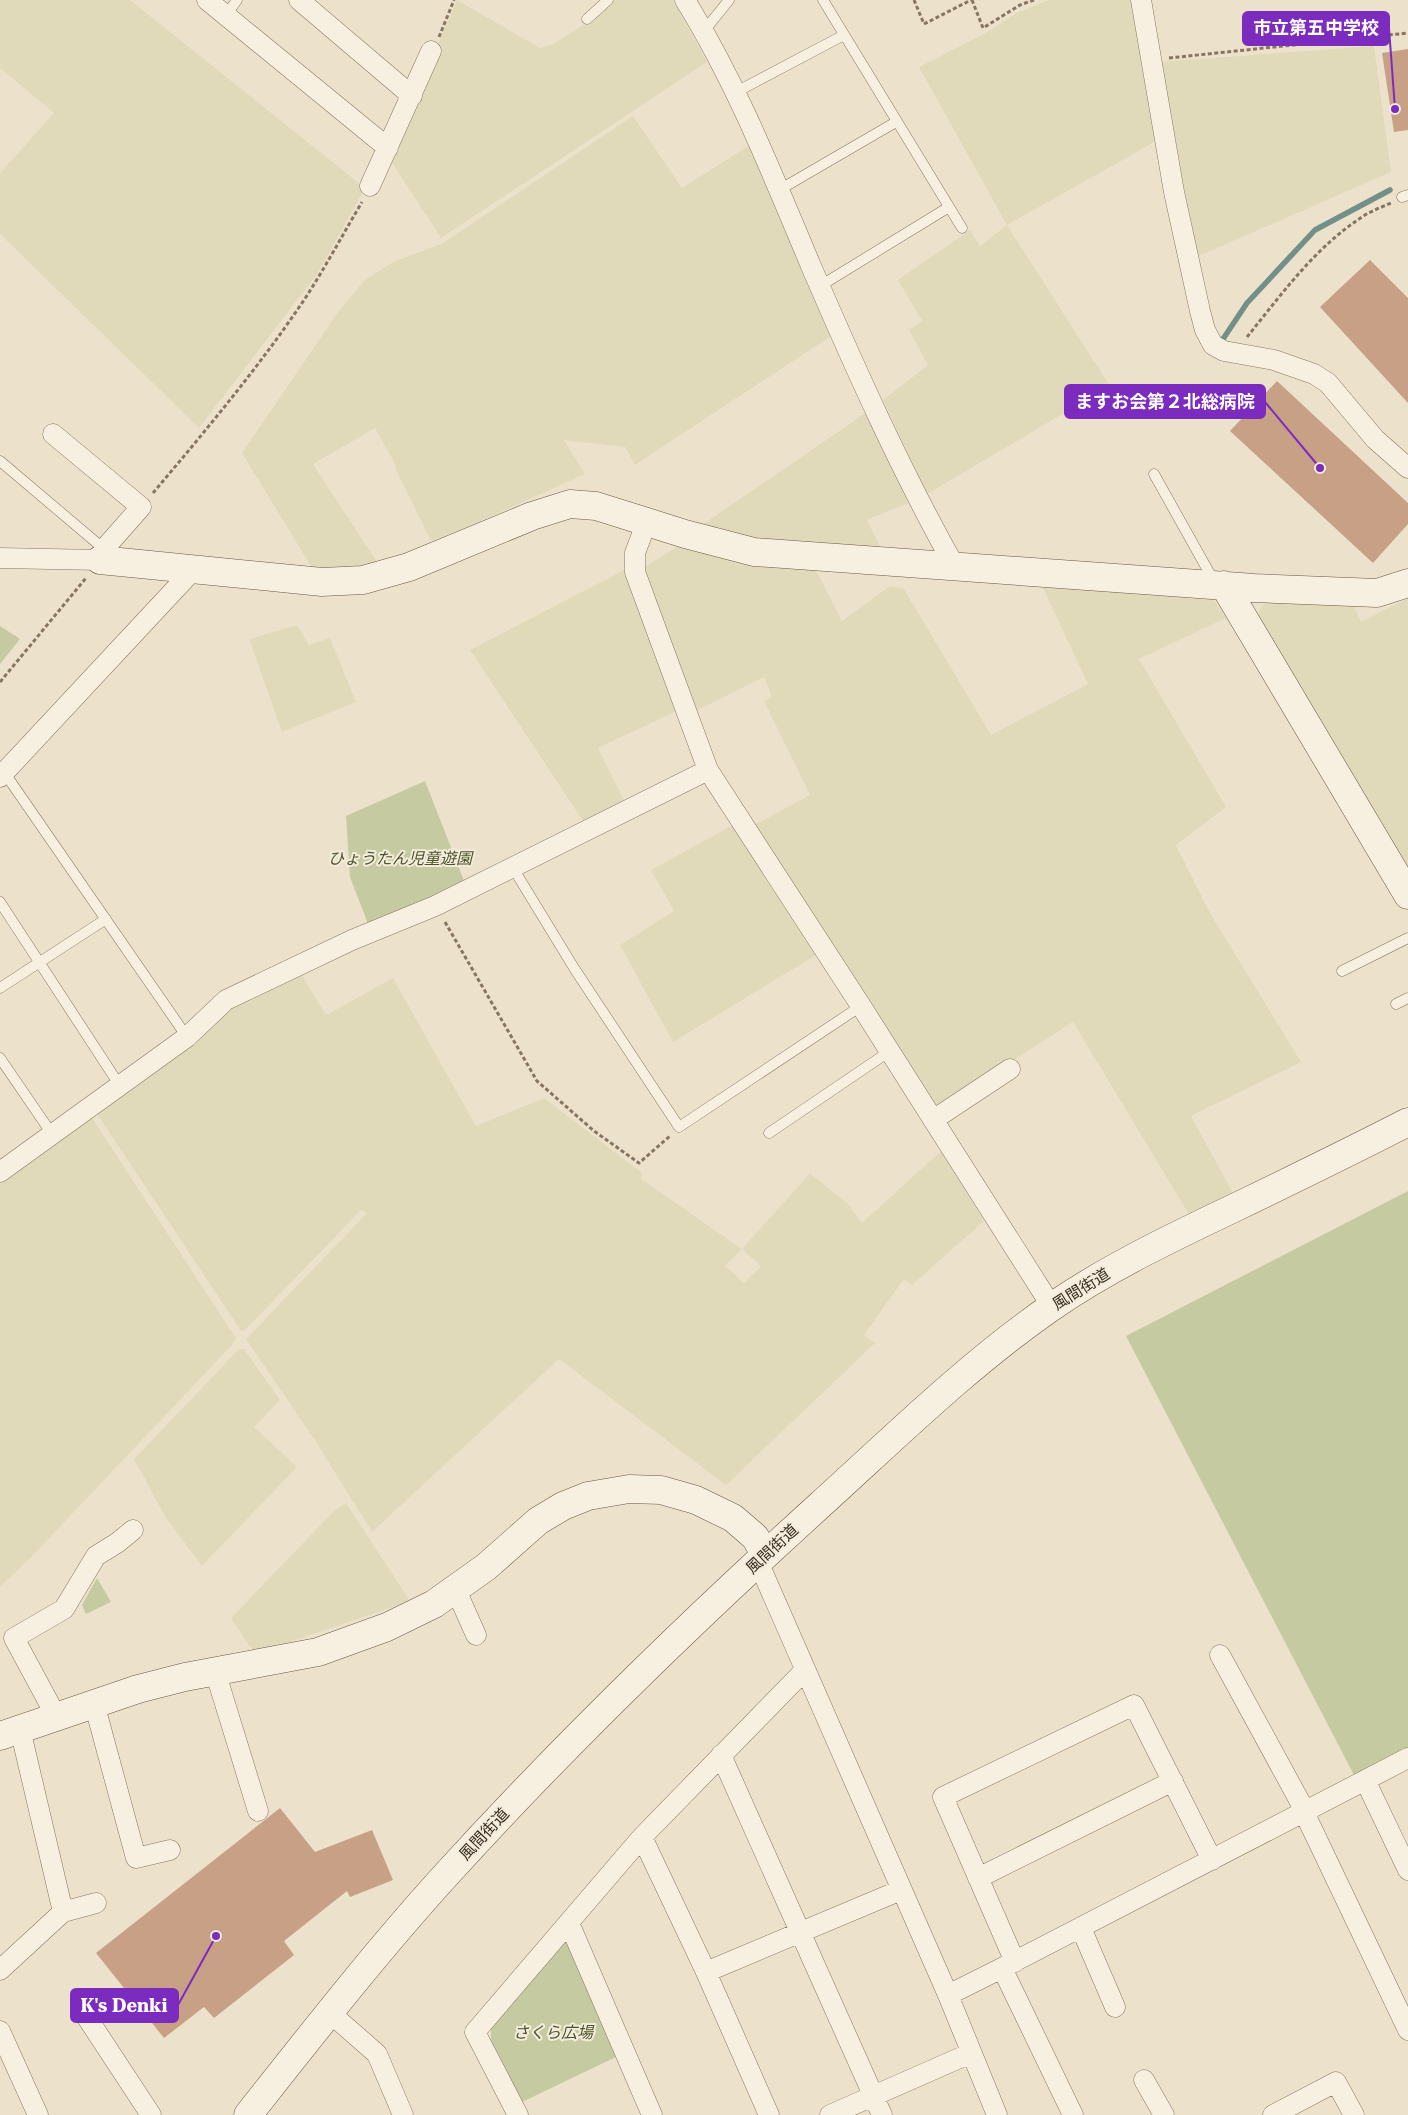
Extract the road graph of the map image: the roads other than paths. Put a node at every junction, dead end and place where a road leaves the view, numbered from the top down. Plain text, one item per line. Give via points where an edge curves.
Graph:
1 (207, 0) edge
2 (299, 0) edge
3 (608, 0) edge
4 (685, 0) edge
5 (729, 0) edge
6 (823, 0) edge
7 (1141, 0) edge
8 (231, 8) edge
9 (588, 19) dead end
10 (704, 30) junction
11 (844, 35) junction
12 (431, 51) road end
13 (736, 92) junction
14 (412, 96) junction
15 (896, 122) junction
16 (388, 148) junction
17 (370, 186) road end
18 (779, 190) junction
19 (949, 207) junction
20 (962, 228) dead end
21 (820, 286) junction
22 (53, 434) dead end
23 (0, 461) edge
24 (1408, 468) edge
25 (1154, 474) dead end
26 (647, 521) junction
27 (102, 555) junction
28 (0, 558) edge
29 (954, 567) junction
30 (195, 568) junction
31 (1408, 583) edge
32 (1220, 584) junction
33 (708, 770) junction
34 (2, 774) edge
35 (514, 868) junction
36 (1408, 895) edge
37 (0, 902) edge
38 (106, 919) junction
39 (1408, 938) edge
40 (40, 963) junction
41 (1342, 971) dead end
42 (0, 988) edge
43 (1408, 998) edge
44 (1396, 1004) dead end
45 (861, 1006) junction
46 (187, 1037) junction
47 (890, 1052) junction
48 (0, 1058) edge
49 (1010, 1068) dead end
50 (120, 1086) junction
51 (933, 1120) junction
52 (1408, 1122) edge
53 (769, 1133) dead end
54 (52, 1134) junction
55 (0, 1172) edge
56 (1052, 1307) junction
57 (133, 1530) dead end
58 (760, 1559) junction
59 (455, 1588) junction
60 (476, 1635) dead end
61 (1220, 1655) dead end
62 (805, 1670) junction
63 (215, 1671) junction
64 (94, 1704) junction
65 (56, 1716) junction
66 (10, 1733) edge
67 (721, 1755) junction
68 (1408, 1758) edge
69 (1365, 1780) junction
70 (1173, 1781) junction
71 (258, 1811) dead end
72 (1304, 1812) junction
73 (642, 1837) junction
74 (170, 1850) dead end
75 (1212, 1860) junction
76 (1408, 1870) edge
77 (978, 1878) junction
78 (901, 1890) junction
79 (96, 1904) dead end
80 (63, 1912) junction
81 (569, 1923) junction
82 (1081, 1928) junction
83 (800, 1933) junction
84 (1009, 1965) junction
85 (0, 1970) edge
86 (706, 1972) junction
87 (948, 1994) junction
88 (1115, 2007) dead end
89 (329, 2012) junction
90 (84, 2013) dead end
91 (1408, 2030) edge
92 (0, 2031) edge
93 (971, 2053) junction
94 (1144, 2080) dead end
95 (874, 2096) junction
96 (38, 2115) edge
97 (151, 2115) edge
98 (248, 2115) edge
99 (403, 2115) edge
100 (518, 2115) edge
101 (652, 2115) edge
102 (770, 2115) edge
103 (830, 2115) edge
104 (882, 2115) edge
105 (997, 2115) edge
106 (1073, 2115) edge
107 (1164, 2115) edge
108 (1273, 2115) edge
109 (1354, 2115) edge

1 - 8 street
2 - 14 street
3 - 9 lane
4 - 10 street
5 - 10 lane
6 - 11 lane
7 - 24 street via 1174,192 1200,311 1213,345 1224,351 1274,360 1314,374 1328,383 1375,439
8 - 16 street
10 - 13 street
11 - 13 lane
11 - 15 lane
12 - 14 street
13 - 18 street
14 - 16 street
15 - 18 lane
15 - 19 lane
16 - 17 street
18 - 21 street
19 - 20 lane
19 - 21 lane
21 - 29 street via 914,492
22 - 27 street via 141,506
23 - 27 lane
25 - 32 lane
26 - 29 street via 754,552
26 - 30 street via 596,506 570,504 532,516 409,567 363,580 322,582
26 - 33 street via 636,553 635,572
27 - 28 street
27 - 30 street
29 - 32 street
30 - 34 street
31 - 32 street via 1377,593
32 - 36 street
33 - 35 street
33 - 45 street
34 - 38 lane
35 - 45 lane via 574,968 679,1127
35 - 46 street via 226,1000
37 - 40 lane
38 - 40 lane
38 - 46 lane
39 - 41 lane
40 - 42 lane
40 - 50 lane
43 - 44 lane
45 - 47 street
46 - 50 street
47 - 51 street
47 - 53 lane
48 - 54 lane
49 - 51 street
50 - 54 street
51 - 56 street
52 - 56 street, 風間街道 via 1144,1251
54 - 55 street
56 - 58 street, 風間街道 via 992,1350 947,1388
57 - 65 street via 96,1556 64,1609 14,1638
58 - 59 street via 755,1537 733,1518 696,1500 661,1490 629,1489 588,1496 563,1506 538,1521 486,1567
58 - 62 street
58 - 89 street, 風間街道 via 566,1746 443,1878
59 - 60 street
59 - 63 street via 434,1604 387,1627 318,1652
61 - 72 street
62 - 67 street
62 - 78 street
63 - 64 street via 138,1689
63 - 71 street
64 - 65 street
64 - 74 street via 136,1858
65 - 66 street
66 - 80 street
67 - 73 street
67 - 83 street
68 - 69 street
69 - 72 street
69 - 76 street
70 - 75 street
70 - 77 street
70 - 77 street via 1134,1705 943,1797
72 - 75 street
72 - 91 street
73 - 81 street
73 - 86 street
75 - 82 street
77 - 84 street
78 - 83 street
78 - 87 street
79 - 80 street
80 - 85 street
81 - 100 street via 475,2032
81 - 101 street
82 - 84 street
82 - 88 street
83 - 86 street
83 - 95 street
84 - 87 street
84 - 106 street
86 - 102 street
87 - 93 street
89 - 98 street, 風間街道
89 - 99 street via 377,2054
90 - 97 street
92 - 96 street
93 - 95 street
93 - 105 street
94 - 107 street
95 - 103 street
95 - 104 street
108 - 109 street via 1336,2082

